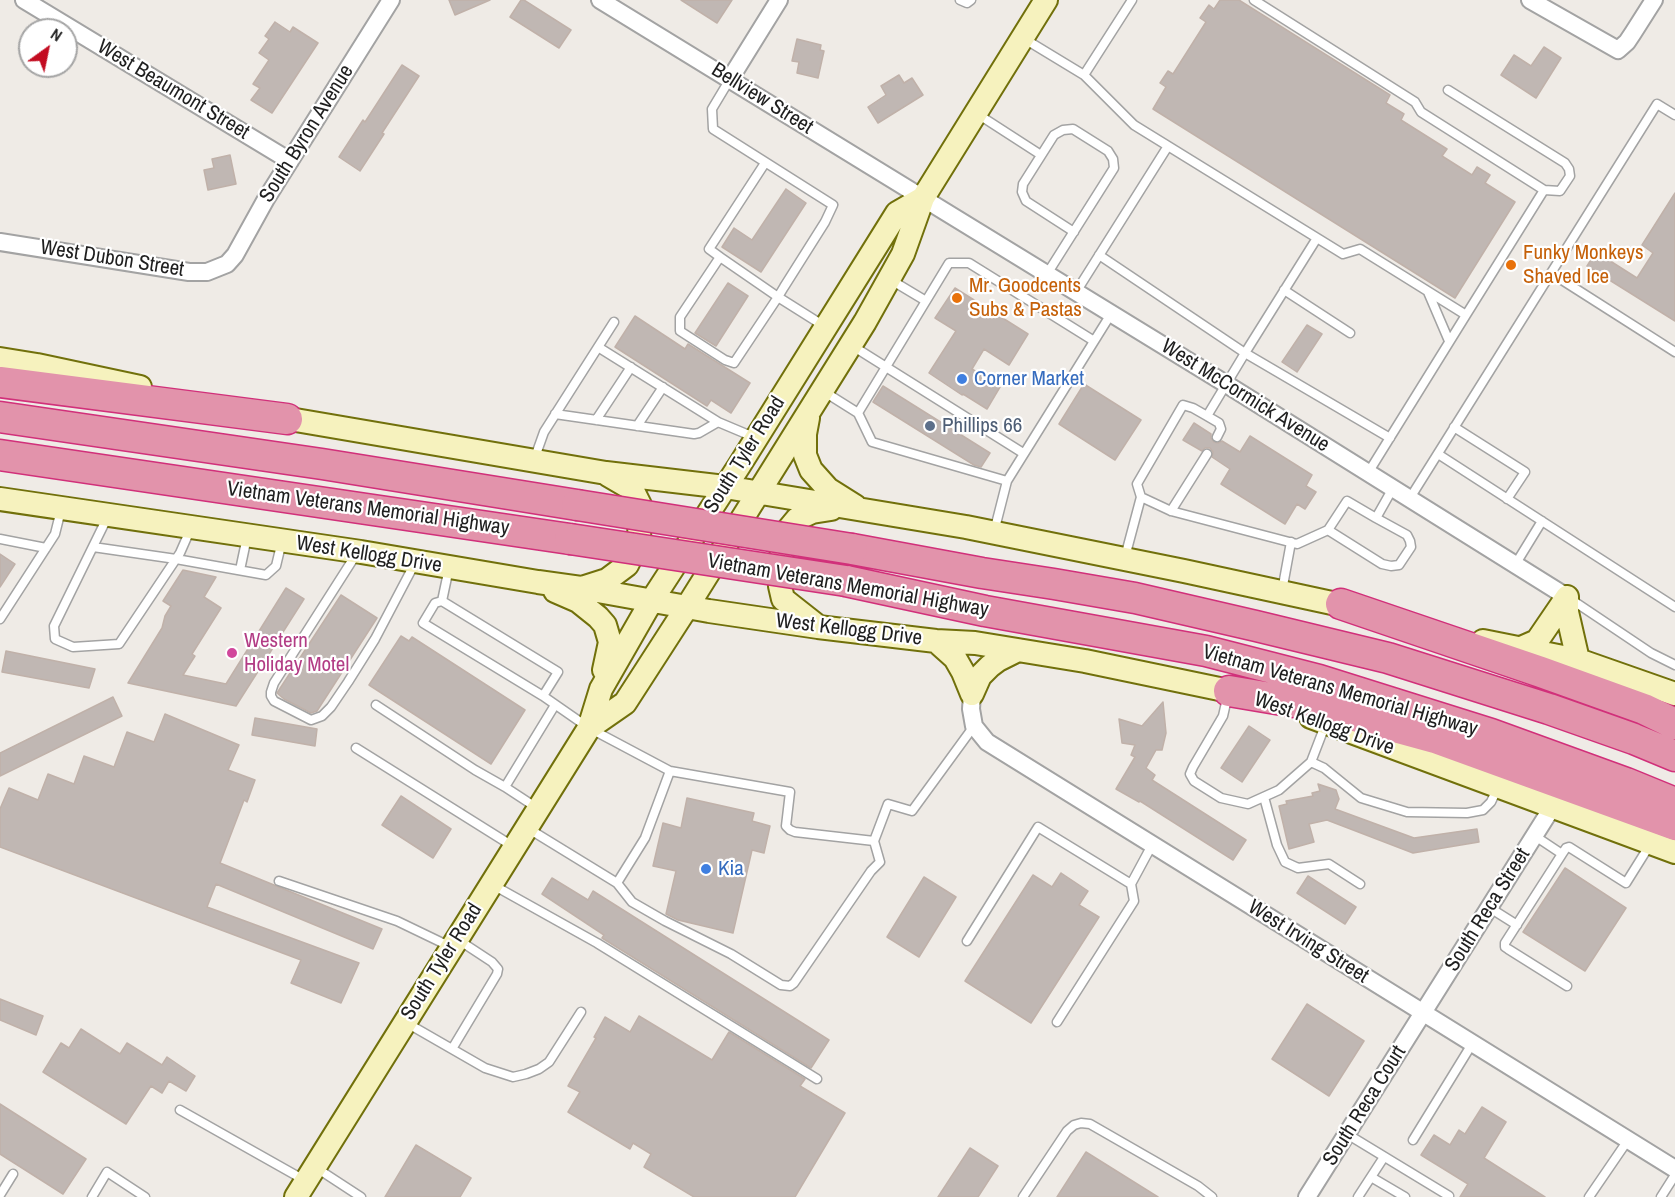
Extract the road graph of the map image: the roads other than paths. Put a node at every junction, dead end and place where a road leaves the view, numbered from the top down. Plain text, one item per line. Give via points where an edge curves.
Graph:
1 (24, 0) edge
2 (391, 0) edge
3 (600, 0) edge
4 (779, 0) edge
5 (960, 0) edge
6 (970, 0) edge
7 (1132, 0) edge
8 (1254, 0) edge
9 (1530, 0) edge
10 (1654, 0) edge
11 (1041, 3) edge
12 (1022, 38) junction
13 (1084, 75) junction
14 (730, 79) junction
15 (1448, 90) dead end
16 (976, 112) junction
17 (1675, 115) edge
18 (1168, 146) junction
19 (1041, 155) junction
20 (290, 161) junction
21 (765, 163) junction
22 (1544, 190) junction
23 (923, 198) junction
24 (1074, 232) junction
25 (1317, 238) junction
26 (0, 242) edge
27 (1099, 255) junction
28 (720, 257) junction
29 (223, 267) joint
30 (1551, 273) junction
31 (1047, 274) junction
32 (889, 279) junction
33 (1284, 290) junction
34 (1428, 291) junction
35 (1076, 292) junction
36 (778, 297) junction
37 (926, 301) junction
38 (1111, 314) junction
39 (1466, 315) junction
40 (614, 322) dead end
41 (826, 327) junction
42 (1350, 333) dead end
43 (1094, 341) junction
44 (1449, 341) junction
45 (850, 345) junction
46 (598, 346) junction
47 (1245, 352) junction
48 (1675, 352) edge
49 (0, 359) edge
50 (631, 367) junction
51 (886, 368) junction
52 (0, 382) edge
53 (1226, 384) junction
54 (663, 387) junction
55 (822, 391) junction
56 (808, 413) junction
57 (858, 413) junction
58 (555, 414) junction
59 (1207, 416) junction
60 (0, 417) edge
61 (287, 419) junction
62 (596, 420) junction
63 (718, 422) junction
64 (637, 426) junction
65 (1454, 427) junction
66 (1217, 437) dead end
67 (756, 438) junction
68 (1390, 438) junction
69 (1023, 453) junction
70 (1438, 453) junction
71 (1207, 454) dead end
72 (0, 455) edge
73 (534, 461) junction
74 (606, 473) junction
75 (1368, 473) junction
76 (1007, 481) junction
77 (726, 487) junction
78 (1393, 488) junction
79 (759, 493) junction
80 (1141, 497) junction
81 (1410, 498) junction
82 (0, 499) edge
83 (1508, 499) junction
84 (62, 508) junction
85 (853, 509) junction
86 (1171, 511) junction
87 (108, 515) junction
88 (1376, 518) junction
89 (1542, 521) junction
90 (191, 528) junction
91 (1328, 530) junction
92 (994, 533) junction
93 (247, 536) junction
94 (0, 539) edge
95 (282, 541) junction
96 (1291, 543) junction
97 (93, 547) junction
98 (46, 548) junction
99 (357, 553) junction
100 (176, 559) junction
101 (1125, 559) junction
102 (416, 562) junction
103 (1515, 565) junction
104 (449, 568) junction
105 (240, 570) junction
106 (538, 582) junction
107 (581, 588) junction
108 (1282, 591) junction
109 (1567, 597) junction
110 (652, 600) junction
111 (442, 601) junction
112 (1341, 604) junction
113 (687, 607) junction
114 (1675, 607) edge
115 (0, 619) edge
116 (818, 627) junction
117 (936, 641) junction
118 (1521, 648) junction
119 (1018, 650) junction
120 (1578, 660) junction
121 (1675, 665) edge
122 (601, 689) junction
123 (1228, 691) junction
124 (972, 694) junction
125 (1675, 694) edge
126 (543, 696) junction
127 (376, 705) dead end
128 (555, 705) junction
129 (1326, 722) junction
130 (1675, 724) edge
131 (974, 726) junction
132 (589, 728) junction
133 (356, 748) dead end
134 (1675, 756) edge
135 (1311, 762) junction
136 (670, 771) junction
137 (505, 787) junction
138 (1498, 787) junction
139 (1264, 797) junction
140 (1675, 803) edge
141 (1553, 807) junction
142 (533, 819) junction
143 (1675, 825) edge
144 (1535, 836) junction
145 (874, 842) junction
146 (1651, 843) junction
147 (1152, 845) junction
148 (514, 848) junction
149 (1675, 852) edge
150 (1562, 854) junction
151 (279, 880) dead end
152 (618, 883) junction
153 (492, 884) junction
154 (1131, 884) junction
155 (1360, 884) dead end
156 (1490, 908) junction
157 (1517, 925) junction
158 (967, 941) dead end
159 (454, 943) junction
160 (1567, 986) dead end
161 (581, 1012) dead end
162 (1423, 1014) junction
163 (405, 1022) junction
164 (1057, 1022) dead end
165 (1472, 1044) junction
166 (452, 1049) junction
167 (817, 1079) dead end
168 (180, 1110) dead end
169 (1347, 1134) junction
170 (1413, 1140) dead end
171 (1628, 1140) junction
172 (1384, 1157) junction
173 (1675, 1169) edge
174 (13, 1174) dead end
175 (1675, 1175) edge
176 (1371, 1177) junction
177 (306, 1182) edge
178 (0, 1195) edge
179 (1449, 1196) edge
180 (92, 1197) edge
181 (145, 1197) edge
182 (361, 1197) edge
183 (1023, 1197) edge
184 (1212, 1197) edge
185 (1307, 1197) edge
186 (1358, 1197) edge
187 (1405, 1197) edge
188 (1589, 1197) edge
189 (1661, 1197) edge

1 - 20 street, West Beaumont Street
2 - 20 street, South Byron Avenue
3 - 14 street, Bellview Street
4 - 14 street
5 - 6 lane
7 - 13 lane
8 - 22 lane
9 - 10 street via 1618,50 1634,33
11 - 12 main road, South Tyler Road
12 - 13 lane
12 - 16 main road, South Tyler Road
13 - 18 lane via 1134,125
14 - 21 lane via 712,109 713,129
14 - 23 street, Bellview Street
15 - 22 lane via 1565,163 1570,176 1560,191
16 - 19 lane
16 - 23 main road, South Tyler Road
17 - 30 lane via 1658,104
18 - 25 lane
18 - 27 lane
19 - 24 lane via 1022,192 1026,201
19 - 24 lane via 1054,135 1073,129 1108,151 1113,159 1114,168
20 - 29 street, South Byron Avenue via 235,255
21 - 28 lane via 709,249
21 - 36 lane via 833,205
22 - 39 lane
23 - 31 street, West McCormick Avenue
23 - 32 main road, South Tyler Road via 903,254
23 - 41 main road, South Tyler Road via 897,213
24 - 31 lane
25 - 33 lane
25 - 34 lane via 1342,254 1360,249
26 - 29 street, West Dubon Street via 189,272
27 - 35 lane
27 - 47 lane
28 - 36 lane
28 - 36 lane via 680,317 680,331 734,363
30 - 48 lane
30 - 65 lane
31 - 35 street, West McCormick Avenue
32 - 37 lane
32 - 45 main road, South Tyler Road
33 - 42 lane
33 - 47 lane
34 - 39 lane
34 - 44 lane
35 - 38 street, West McCormick Avenue
36 - 41 lane
37 - 43 lane via 949,263 969,263
37 - 51 lane
38 - 43 lane
38 - 53 street, West McCormick Avenue
39 - 44 lane
40 - 46 lane
41 - 67 main road, South Tyler Road
43 - 69 lane
44 - 68 lane
45 - 51 lane
45 - 55 main road, South Tyler Road
46 - 50 lane
46 - 58 lane
47 - 53 lane
47 - 68 lane
49 - 61 main road
50 - 54 lane
50 - 62 lane
51 - 57 lane
51 - 69 lane
52 - 61 highway
53 - 59 lane
53 - 75 street, West McCormick Avenue
54 - 63 lane
54 - 64 lane
55 - 56 main road, South Tyler Road
55 - 57 lane
56 - 79 main road, South Tyler Road
56 - 85 main road via 805,455 811,470
57 - 76 lane via 872,442
58 - 62 lane
58 - 73 lane via 543,432
59 - 66 lane via 1219,423
59 - 80 lane via 1183,405 1137,484
60 - 134 highway, Vietnam Veterans Memorial Highway, bridge via 322,464 1135,598 1388,658 1549,709
61 - 73 main road
62 - 64 lane
63 - 64 lane via 694,434
63 - 67 lane
65 - 70 lane
65 - 83 lane via 1525,472
67 - 77 main road, South Tyler Road
68 - 75 lane
69 - 76 lane
70 - 81 lane
70 - 83 lane
71 - 86 lane
72 - 140 highway, Vietnam Veterans Memorial Highway, bridge via 846,581 1206,651 1319,680 1491,734
73 - 74 main road
74 - 77 main road
74 - 107 main road via 632,489 640,505 639,541 627,565 607,580
75 - 78 street, West McCormick Avenue
76 - 92 lane
77 - 79 main road
77 - 110 main road, South Tyler Road
78 - 81 street, West McCormick Avenue
78 - 88 lane
79 - 85 main road
79 - 113 main road, South Tyler Road
80 - 86 lane
80 - 101 lane
81 - 103 street, West McCormick Avenue
82 - 84 main road, West Kellogg Drive
83 - 89 lane
84 - 87 main road, West Kellogg Drive
84 - 98 lane via 55,534
85 - 92 main road
85 - 116 main road via 812,512 797,519 782,546 783,599
86 - 96 lane
87 - 90 main road, West Kellogg Drive
87 - 97 lane
88 - 91 lane via 1347,501
88 - 91 lane via 1407,535 1410,541 1411,547 1399,565 1382,564
89 - 103 lane
89 - 114 lane
90 - 93 main road, West Kellogg Drive
90 - 100 lane
91 - 96 lane
92 - 101 main road
93 - 95 main road, West Kellogg Drive
93 - 105 lane
94 - 98 lane
95 - 99 main road, West Kellogg Drive
95 - 105 lane via 276,566 266,575
96 - 108 lane
97 - 100 lane
97 - 100 lane via 54,626 55,639 73,647 119,644
98 - 115 lane
99 - 102 main road, West Kellogg Drive
99 - 102 lane via 270,692 274,701 311,720 331,707 348,682
100 - 105 lane
101 - 108 main road
102 - 104 main road, West Kellogg Drive
103 - 109 street, West McCormick Avenue
104 - 106 main road, West Kellogg Drive
104 - 111 lane
106 - 107 main road, West Kellogg Drive
106 - 122 main road via 578,601 605,625 610,642
107 - 110 main road, West Kellogg Drive
108 - 112 main road
109 - 118 main road via 1537,641
109 - 120 main road
109 - 121 lane
110 - 113 main road, West Kellogg Drive
110 - 122 main road, South Tyler Road
111 - 126 lane via 558,672
111 - 126 lane via 435,603 423,623
112 - 118 main road via 1453,635
112 - 130 highway via 1562,679
113 - 116 main road, West Kellogg Drive
113 - 132 main road, South Tyler Road via 625,703
116 - 117 main road, West Kellogg Drive
117 - 119 main road, West Kellogg Drive
117 - 124 main road via 955,658
118 - 120 main road
119 - 123 main road, West Kellogg Drive
119 - 124 main road via 990,666 980,676
120 - 125 main road
122 - 132 main road, South Tyler Road
123 - 129 main road, West Kellogg Drive
123 - 139 lane via 1222,716 1190,774 1194,781 1221,798 1248,804
123 - 143 highway via 1318,705 1435,738
124 - 131 street
126 - 128 lane
127 - 137 lane
128 - 132 lane
128 - 137 lane
129 - 135 lane
129 - 138 main road, West Kellogg Drive
131 - 145 lane via 912,811 888,804
131 - 147 street, West Irving Street via 987,742
132 - 136 lane
132 - 142 main road, South Tyler Road
133 - 148 lane
135 - 138 lane via 1361,798 1407,812 1484,810
135 - 139 lane
136 - 145 lane via 790,792 785,821 790,830
136 - 152 lane via 645,838
137 - 142 lane
138 - 141 main road, West Kellogg Drive
139 - 155 lane via 1285,862 1298,868 1329,864
141 - 144 street, South Reca Street
141 - 146 main road, West Kellogg Drive
142 - 148 main road, South Tyler Road
142 - 152 lane
144 - 150 lane
144 - 156 street, South Reca Street
145 - 152 lane via 880,862 790,986 781,985 632,902
146 - 149 main road, West Kellogg Drive
146 - 150 lane via 1626,883 1569,847
147 - 154 lane
147 - 162 street, West Irving Street
148 - 153 main road, South Tyler Road
150 - 157 lane
151 - 159 lane
153 - 159 main road, South Tyler Road
153 - 167 lane via 597,943
154 - 158 lane via 1038,827
154 - 164 lane via 1134,901
156 - 157 lane
156 - 162 street, South Reca Street
157 - 160 lane via 1505,947
159 - 163 main road, South Tyler Road
159 - 166 lane via 498,969
161 - 166 lane via 549,1062 526,1074 513,1077 496,1073
162 - 165 street, West Irving Street
162 - 169 street, South Reca Court
163 - 166 lane
163 - 177 main road, South Tyler Road
165 - 170 lane
165 - 171 street, West Irving Street
168 - 177 lane
169 - 172 lane
169 - 185 street, South Reca Court
171 - 173 street, West Irving Street
171 - 188 lane
172 - 176 lane
172 - 179 lane
174 - 178 lane
175 - 189 lane
176 - 186 lane
176 - 187 lane
177 - 182 lane
180 - 181 lane via 107,1172
183 - 184 lane via 1067,1131 1081,1123 1090,1124

